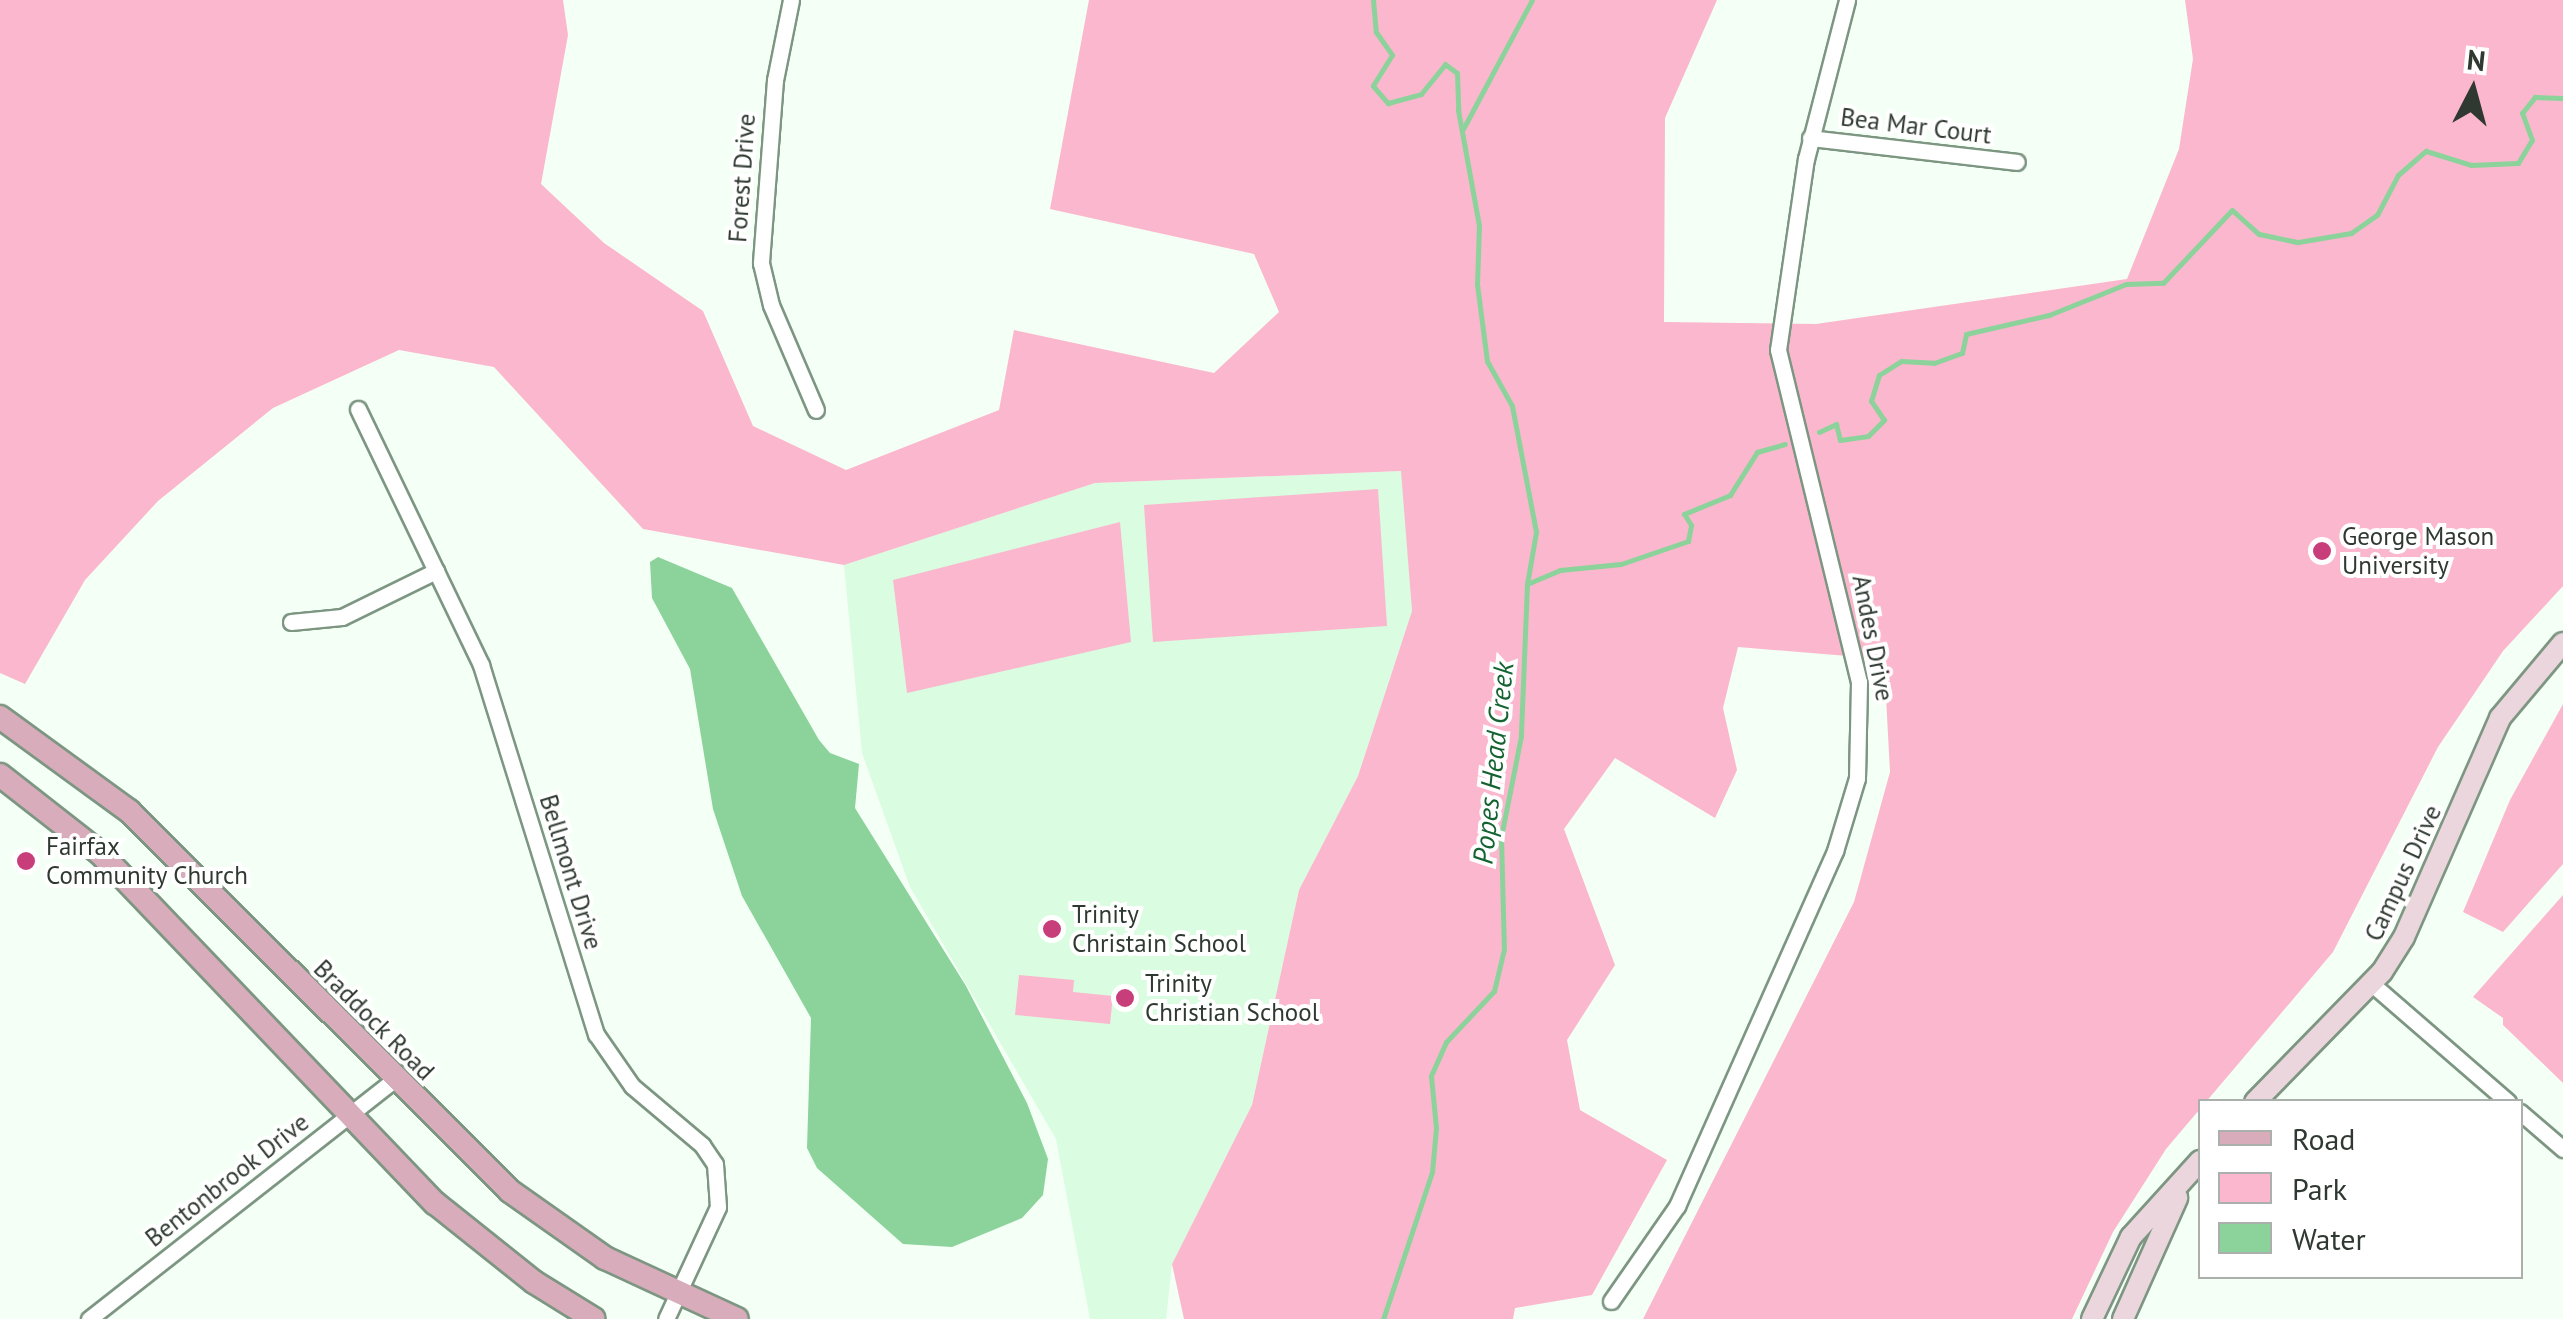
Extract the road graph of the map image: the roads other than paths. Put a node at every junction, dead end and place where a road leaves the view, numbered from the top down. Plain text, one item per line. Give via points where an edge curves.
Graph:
1 (791, 0) edge
2 (1848, 0) edge
3 (1810, 138) junction
4 (2017, 162) dead end
5 (358, 409) dead end
6 (816, 410) dead end
7 (436, 571) junction
8 (292, 622) dead end
9 (2563, 642) edge
10 (0, 717) edge
11 (0, 775) edge
12 (2372, 984) junction
13 (394, 1079) junction
14 (2258, 1099) edge
15 (2505, 1099) edge
16 (2523, 1115) edge
17 (347, 1116) junction
18 (2563, 1149) edge
19 (2196, 1166) edge
20 (677, 1295) junction
21 (1611, 1301) dead end
22 (89, 1319) edge
23 (594, 1319) edge
24 (666, 1319) edge
25 (737, 1319) edge
26 (2092, 1319) edge
27 (2123, 1319) edge

1 - 6 street, Forest Drive via 775,80 761,263 771,305
2 - 3 street, Andes Drive
3 - 4 street, Bea Mar Court
3 - 21 street, Andes Drive via 1778,350 1859,682 1857,778 1835,852 1686,1188 1664,1232
5 - 7 street, Bellmont Drive
7 - 8 street via 342,618
7 - 20 street, Bellmont Drive via 481,666 596,1034 632,1086 702,1145 714,1164 718,1207
9 - 12 street, Campus Drive via 2500,718 2404,937
10 - 13 main road, Braddock Road via 129,811
11 - 17 main road via 112,865
12 - 14 street, Campus Drive
12 - 15 street
13 - 17 street, Bentonbrook Drive
13 - 20 main road, Braddock Road via 462,1150 547,1220
16 - 18 street
17 - 22 street, Bentonbrook Drive
17 - 23 main road via 494,1252
19 - 26 street via 2131,1237
19 - 27 street via 2146,1257
20 - 24 street, Bellmont Drive
20 - 25 main road, Braddock Road

